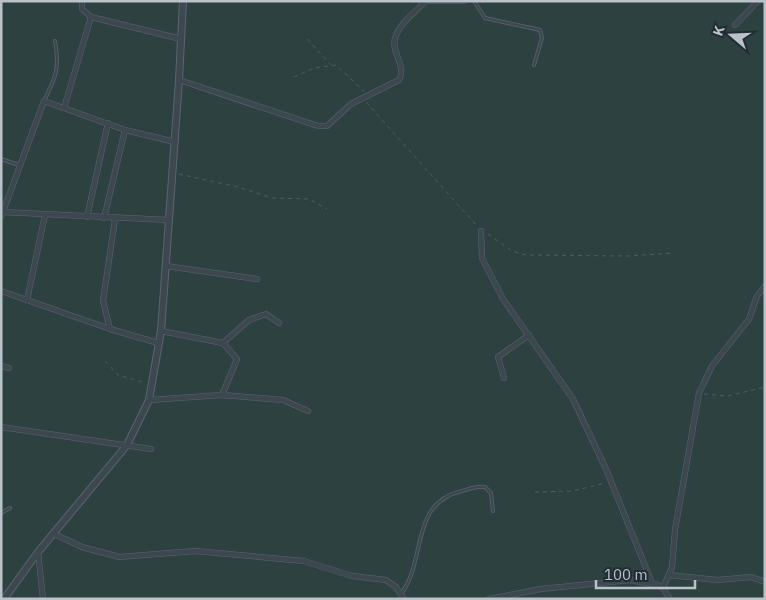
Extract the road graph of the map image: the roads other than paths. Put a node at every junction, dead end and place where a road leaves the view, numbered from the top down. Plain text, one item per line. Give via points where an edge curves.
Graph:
1 (82, 1) edge
2 (183, 1) edge
3 (426, 1) edge
4 (430, 1) edge
5 (464, 1) edge
6 (474, 1) edge
7 (758, 1) edge
8 (91, 17) junction
9 (735, 25) dead end
10 (181, 39) junction
11 (55, 41) dead end
12 (534, 65) dead end
13 (179, 80) junction
14 (44, 101) junction
15 (64, 108) junction
16 (108, 123) junction
17 (125, 130) junction
18 (175, 142) junction
19 (1, 159) edge
20 (20, 166) junction
21 (2, 215) edge
22 (45, 215) junction
23 (87, 216) junction
24 (104, 218) junction
25 (114, 219) junction
26 (169, 220) junction
27 (481, 231) road end
28 (166, 266) junction
29 (257, 279) dead end
30 (765, 286) edge
31 (1, 291) edge
32 (27, 300) junction
33 (279, 323) dead end
34 (110, 329) junction
35 (161, 331) junction
36 (529, 335) junction
37 (158, 343) junction
38 (223, 343) junction
39 (1, 366) edge
40 (9, 368) dead end
41 (504, 378) dead end
42 (222, 395) junction
43 (149, 400) junction
44 (308, 411) dead end
45 (1, 427) edge
46 (127, 445) junction
47 (151, 449) dead end
48 (10, 508) dead end
49 (493, 511) dead end
50 (1, 513) edge
51 (54, 534) junction
52 (38, 552) junction
53 (669, 576) junction
54 (765, 582) edge
55 (652, 583) junction
56 (663, 588) junction
57 (4, 595) edge
58 (402, 596) edge
59 (43, 599) edge
60 (489, 599) edge
61 (670, 599) edge

1 - 8 street via 82,9
2 - 10 street
3 - 13 street via 410,16 395,38 401,78 350,104 331,124 322,127
4 - 5 street
6 - 12 lane via 485,18 540,30 542,38
7 - 9 street
8 - 10 street
8 - 15 street
10 - 13 street
11 - 14 lane via 58,69
13 - 18 street
14 - 15 street
14 - 20 street
15 - 16 street
16 - 17 street
16 - 23 street
17 - 18 street
17 - 24 street
18 - 26 street
19 - 20 lane
20 - 21 street
21 - 22 street
22 - 23 street
22 - 32 street
23 - 24 street
24 - 25 street
25 - 26 street
25 - 34 street via 104,301
26 - 28 street
27 - 36 street via 482,258 503,299
28 - 29 street
28 - 35 street
30 - 53 street via 749,320 712,366 699,393
31 - 32 street
32 - 34 street
33 - 38 street via 266,314 249,320
34 - 37 street
35 - 37 street
35 - 38 street
36 - 41 street via 498,357
36 - 55 street via 573,399
37 - 43 street
38 - 42 street via 237,359
39 - 40 street
42 - 43 street
42 - 44 street via 283,400
43 - 46 street
45 - 46 street
46 - 47 street
46 - 51 street
48 - 50 lane
49 - 58 lane via 491,493 482,486 448,494 436,502 429,514
51 - 52 street
51 - 58 street via 88,549 119,557 195,551 304,561 352,576 386,580
52 - 57 street
52 - 59 street
53 - 54 street via 717,580 751,577
53 - 56 street
55 - 56 street
55 - 60 street via 630,580 541,589
56 - 61 street

